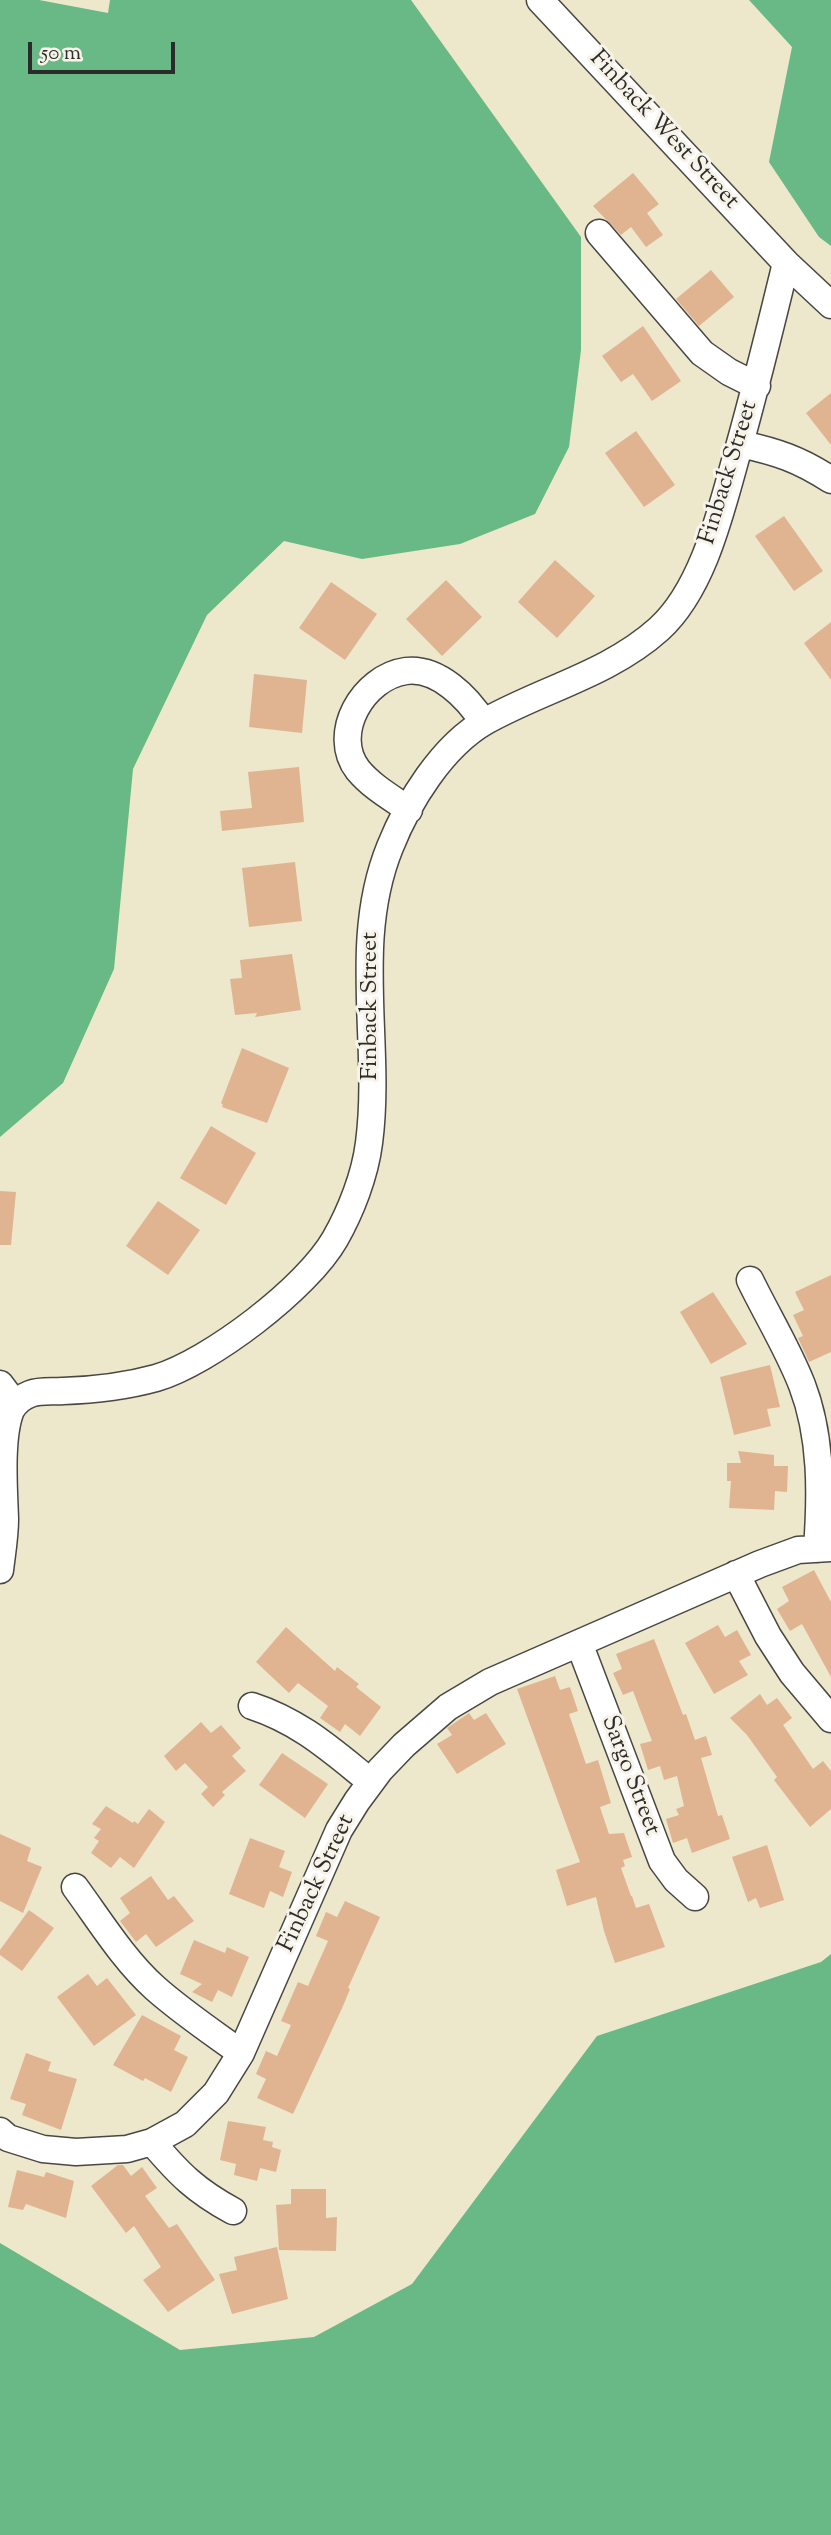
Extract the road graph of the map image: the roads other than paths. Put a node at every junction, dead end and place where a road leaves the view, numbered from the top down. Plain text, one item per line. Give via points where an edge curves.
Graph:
1 (540, 0) edge
2 (599, 233) dead end
3 (786, 263) junction
4 (831, 305) edge
5 (757, 386) junction
6 (741, 443) junction
7 (831, 480) edge
8 (483, 722) junction
9 (409, 810) junction
10 (750, 1280) dead end
11 (7, 1394) edge
12 (824, 1549) edge
13 (0, 1570) edge
14 (736, 1574) junction
15 (579, 1643) junction
16 (252, 1706) dead end
17 (831, 1719) edge
18 (371, 1782) junction
19 (75, 1887) dead end
20 (695, 1897) dead end
21 (241, 2053) junction
22 (0, 2131) edge
23 (152, 2142) junction
24 (233, 2211) dead end

1 - 3 street, Finback West Street
2 - 5 street via 702,354
3 - 4 street, Finback West Street
3 - 5 street, Finback Street
5 - 6 street, Finback Street
6 - 7 street via 804,462
6 - 8 street, Finback Street via 711,545 684,597 661,628 620,659
8 - 9 street, Finback Street via 431,772
8 - 9 street via 471,703 427,673 406,671 382,680 363,696 351,717 346,741 357,768
9 - 11 street, Finback Street via 390,847 376,892 368,957 369,1145 358,1187 334,1241 299,1283 198,1361 112,1387
10 - 12 street via 802,1386 814,1427
11 - 13 street, Finback Street
12 - 14 street, Finback Street via 798,1550
14 - 15 street, Finback Street
14 - 17 street via 792,1673
15 - 18 street, Finback Street via 490,1682 448,1707
15 - 20 street, Sargo Street via 658,1852 676,1880
16 - 18 street via 300,1726
18 - 21 street, Finback Street via 339,1830
19 - 21 street via 127,1958 154,1986
21 - 23 street, Finback Street via 216,2093 185,2123
22 - 23 street, Finback Street via 43,2149 76,2152 127,2149
23 - 24 street via 189,2184

